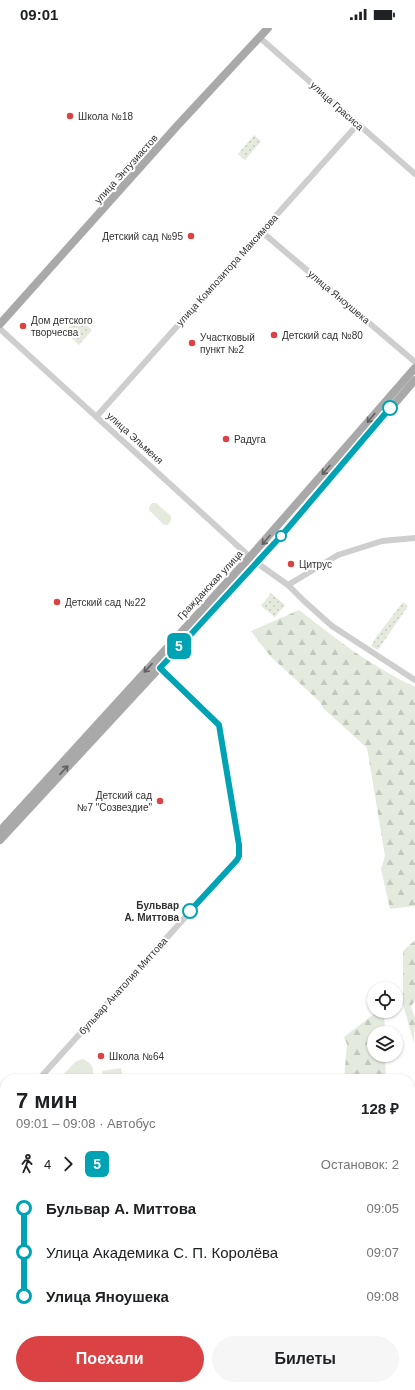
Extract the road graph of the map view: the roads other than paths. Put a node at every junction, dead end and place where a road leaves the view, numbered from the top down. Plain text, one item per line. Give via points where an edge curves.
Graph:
1 (268, 28) edge
2 (259, 33) edge
3 (358, 124) junction
4 (415, 174) edge
5 (88, 222) junction
6 (262, 232) junction
7 (0, 317) edge
8 (0, 324) edge
9 (0, 329) edge
10 (415, 362) edge
11 (415, 368) edge
12 (415, 380) edge
13 (96, 417) junction
14 (415, 538) edge
15 (253, 560) junction
16 (288, 585) junction
17 (160, 668) junction
18 (415, 680) edge
19 (26, 807) junction
20 (0, 830) edge
21 (0, 840) edge
22 (44, 1074) edge

1 - 2 main road, улица Энтузиастов
2 - 3 street, улица Грасиса
2 - 5 main road, улица Энтузиастов
3 - 4 street, улица Грасиса
3 - 6 street, улица Композитора Максимова
5 - 7 main road, улица Энтузиастов
5 - 8 main road, улица Энтузиастов
6 - 10 street, улица Яноушека
6 - 13 street, улица Композитора Максимова
9 - 13 street, улица Эльменя
11 -> 15 main road, Гражданская улица
12 - 15 main road, Гражданская улица
13 - 15 street, улица Эльменя
14 - 16 street via 382,541 338,555
15 - 16 street, улица Эльменя
15 - 17 main road, Гражданская улица
15 -> 19 main road, Гражданская улица
16 - 18 street, улица Эльменя via 332,626
19 -> 17 main road, Гражданская улица
17 - 22 street, бульвар Анатолия Миттова via 219,725 239,856
19 - 20 main road, Гражданская улица
19 - 21 main road, Гражданская улица

